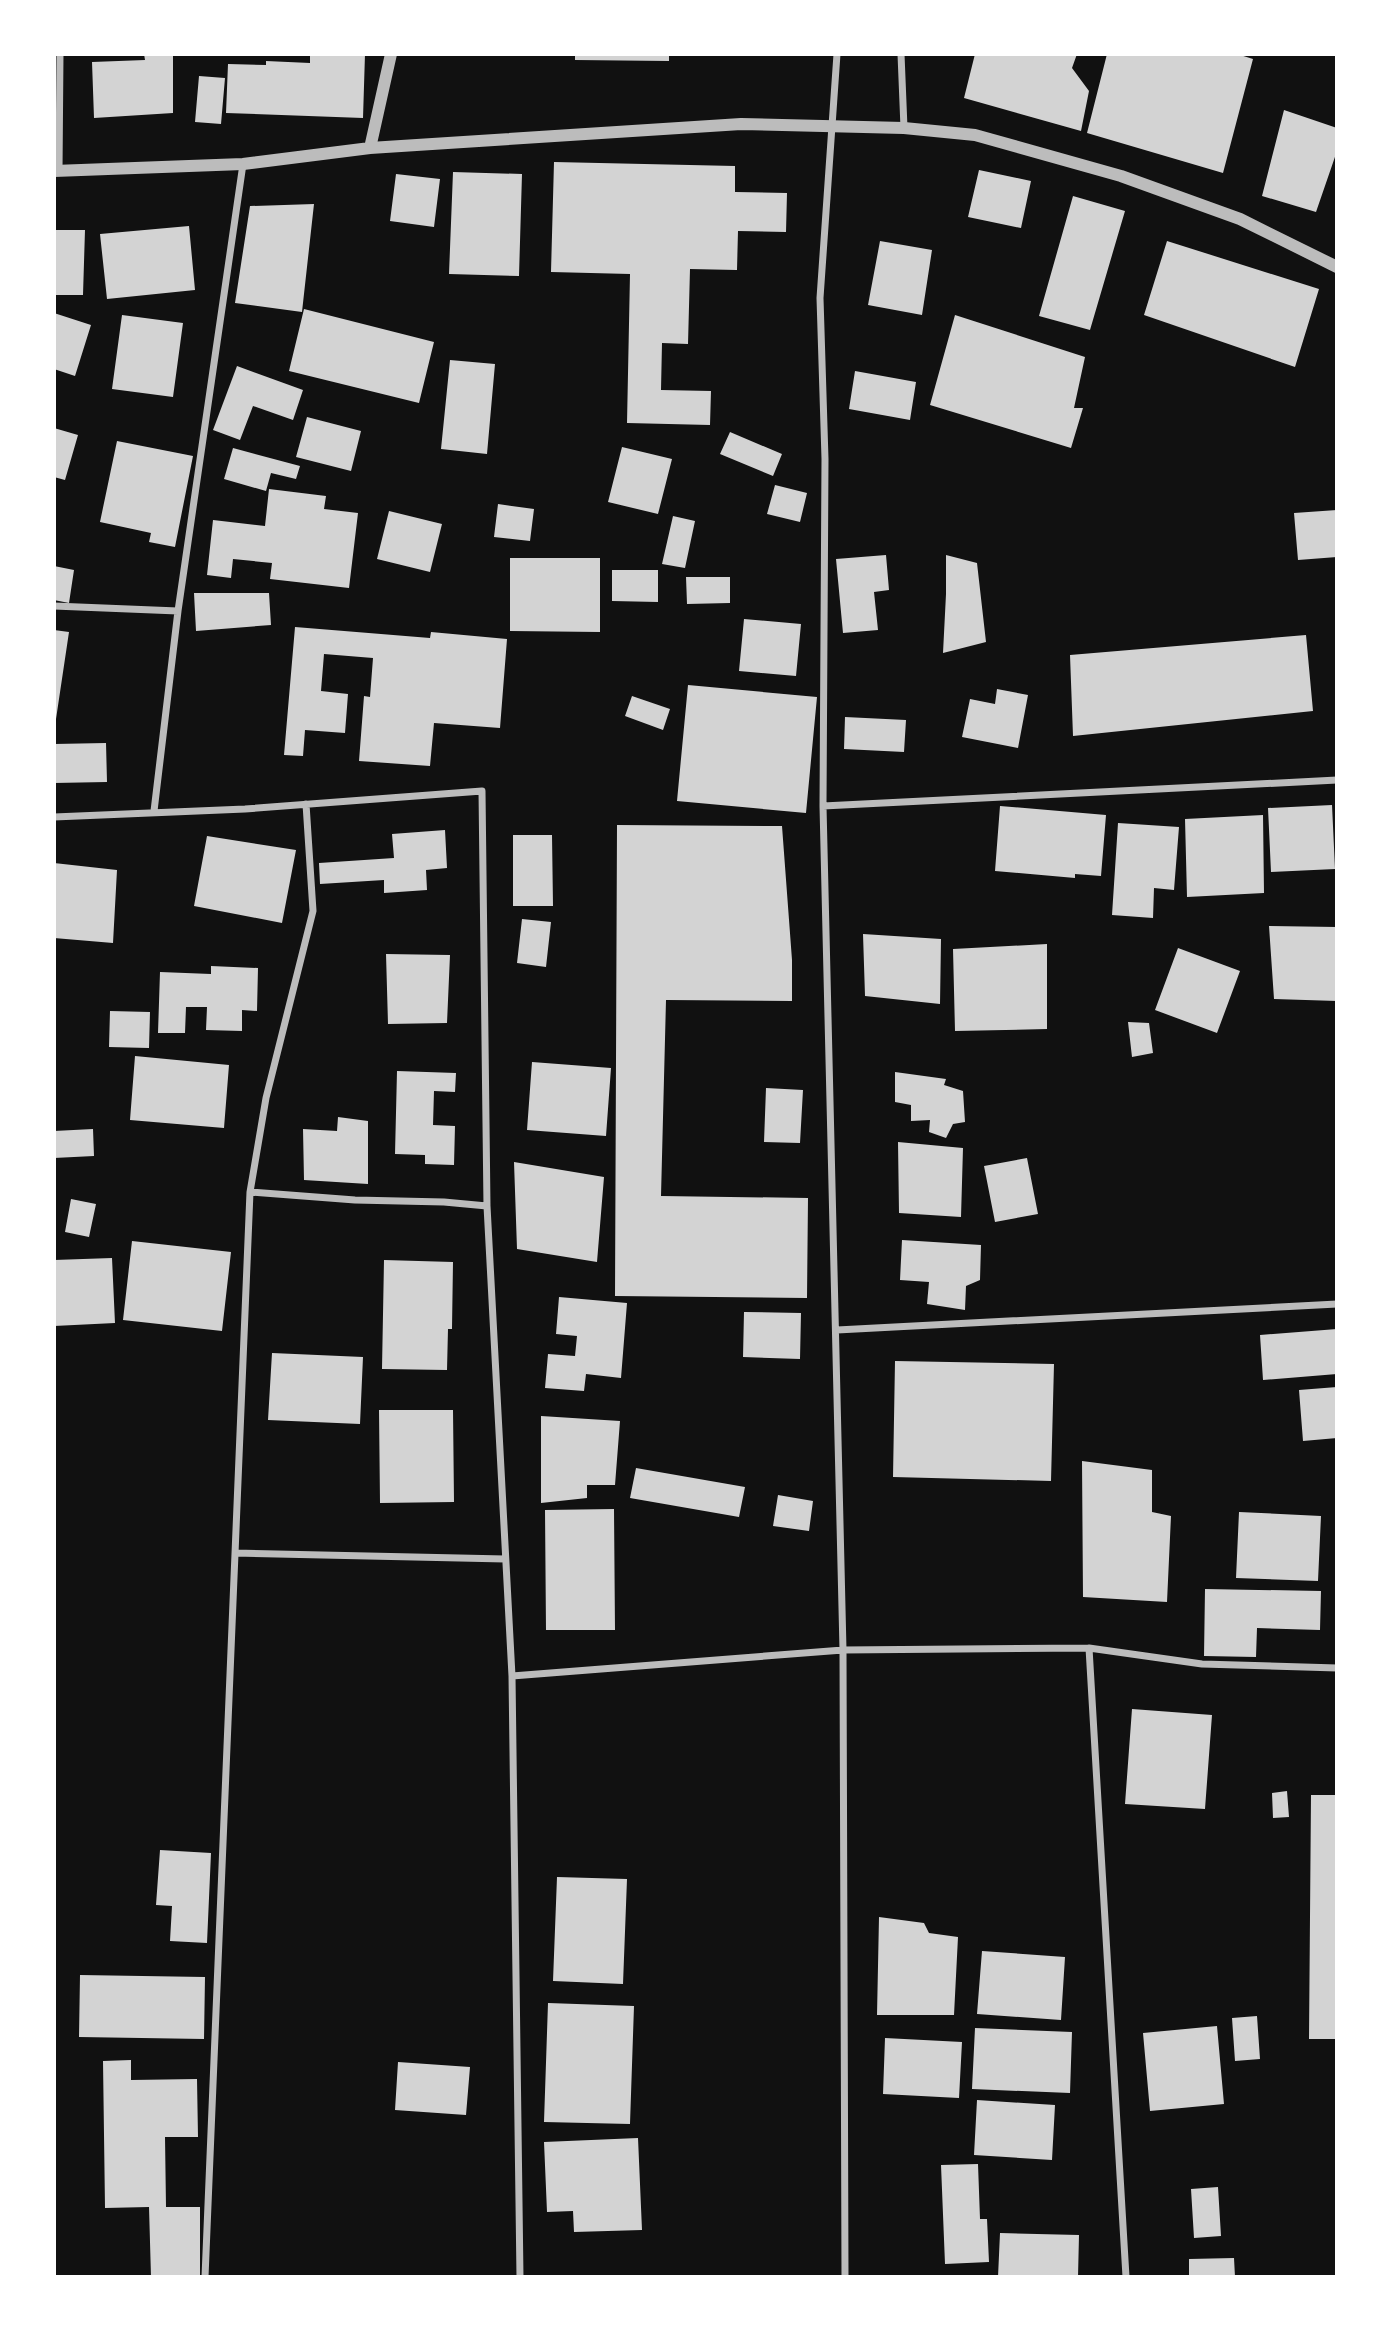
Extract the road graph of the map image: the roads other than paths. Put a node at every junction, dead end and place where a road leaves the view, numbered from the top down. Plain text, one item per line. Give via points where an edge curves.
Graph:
1 (60, 54) edge
2 (391, 54) edge
3 (837, 54) edge
4 (901, 54) edge
5 (834, 127) junction
6 (904, 128) junction
7 (370, 148) junction
8 (243, 164) junction
9 (56, 171) edge
10 (1337, 267) edge
11 (54, 606) edge
12 (178, 611) junction
13 (1337, 780) edge
14 (306, 804) junction
15 (823, 806) junction
16 (154, 811) junction
17 (54, 817) edge
18 (250, 1192) junction
19 (487, 1206) junction
20 (1337, 1304) edge
21 (837, 1330) junction
22 (235, 1553) junction
23 (505, 1559) junction
24 (1089, 1648) junction
25 (843, 1650) junction
26 (1337, 1668) edge
27 (512, 1676) junction
28 (205, 2277) edge
29 (520, 2277) edge
30 (845, 2277) edge
31 (1126, 2277) edge

1 - 9 street
2 - 7 street
3 - 5 street
4 - 6 street
5 - 6 street
5 - 7 street via 741,124
5 - 15 street via 820,298 825,458
6 - 10 street via 975,135 1121,176 1240,219
7 - 8 street
8 - 9 street
8 - 12 street
11 - 12 street
12 - 16 street
13 - 15 street
14 - 16 street
14 - 18 street via 313,911 266,1098
14 - 19 street via 482,791
15 - 21 street
16 - 17 street
18 - 19 street
18 - 22 street
19 - 23 street
20 - 21 street
21 - 25 street
22 - 23 street
22 - 28 street
23 - 27 street
24 - 25 street
24 - 26 street via 1202,1664
24 - 31 street
25 - 27 street
25 - 30 street
27 - 29 street

